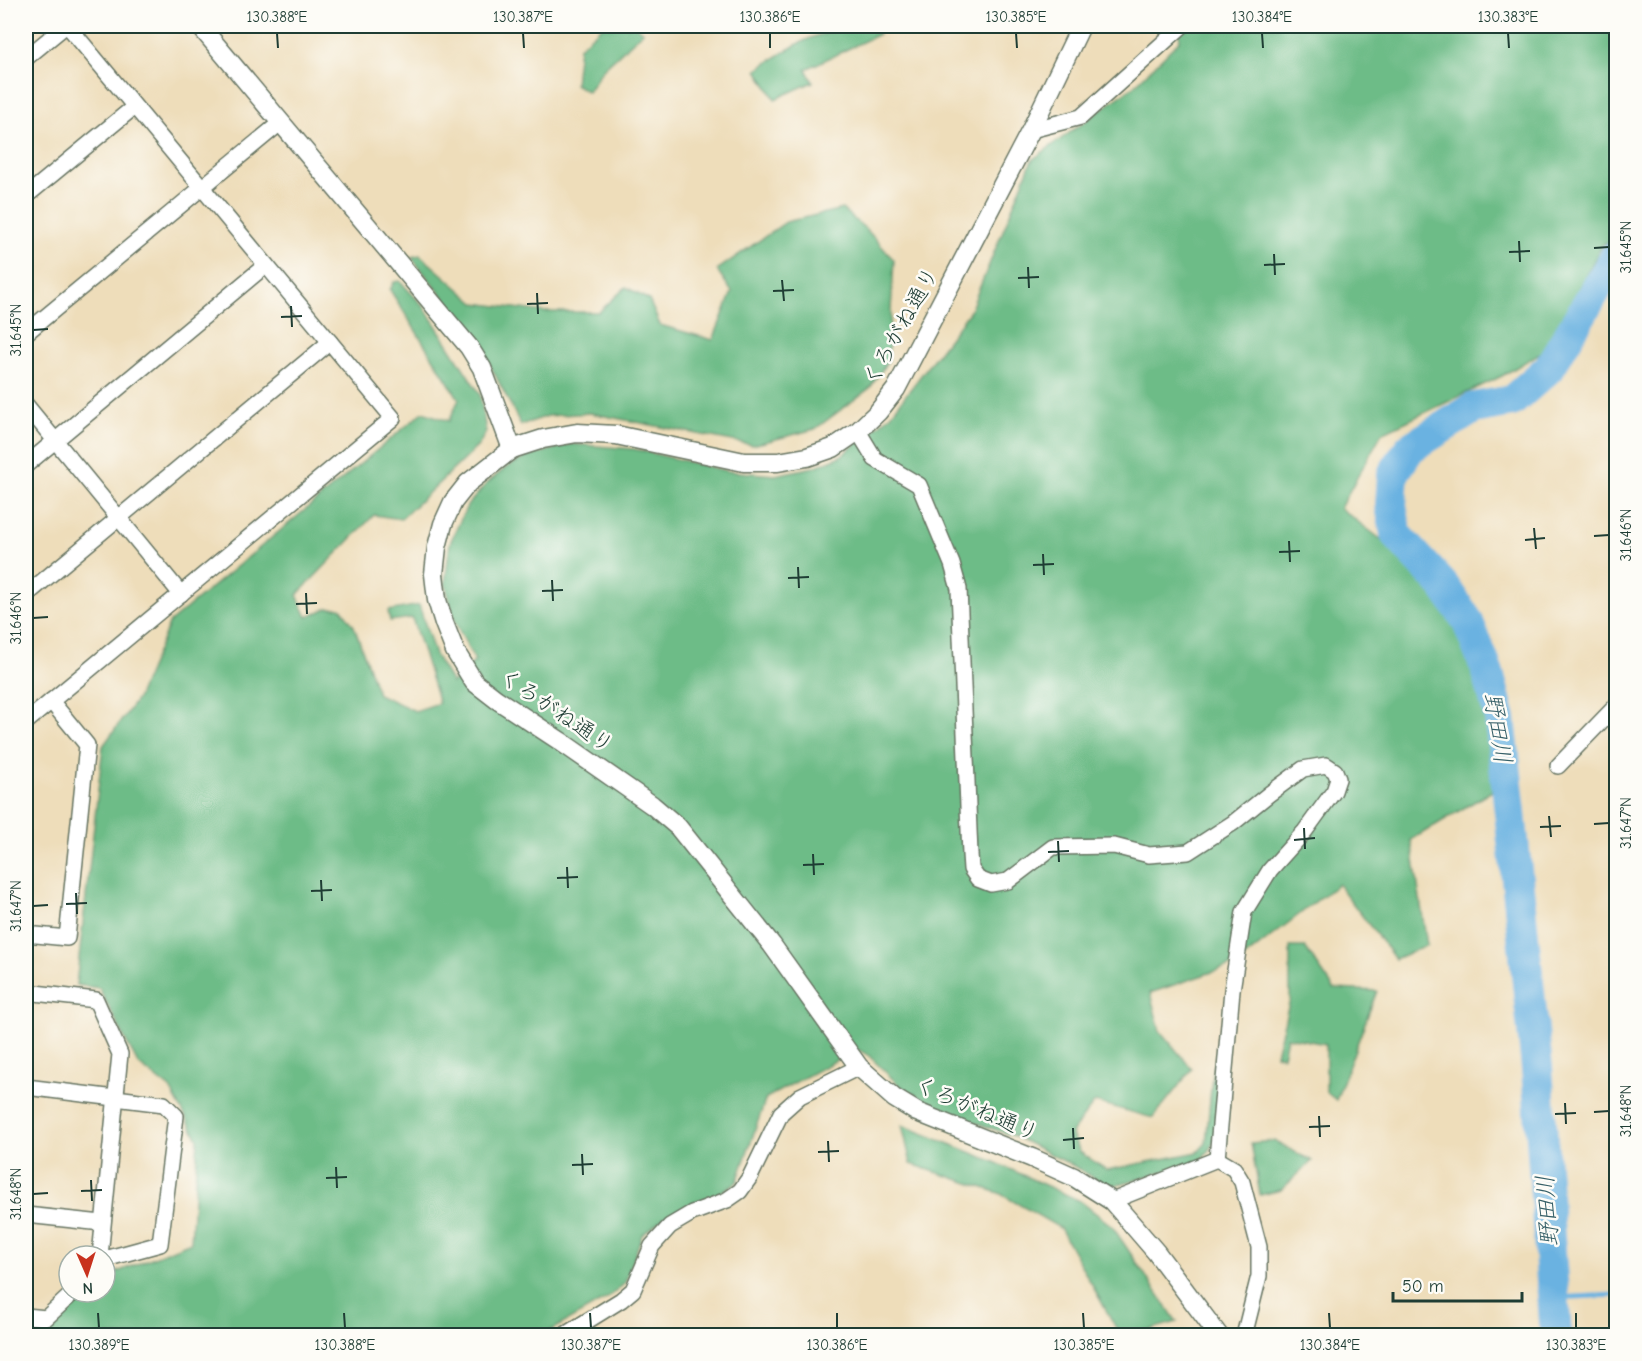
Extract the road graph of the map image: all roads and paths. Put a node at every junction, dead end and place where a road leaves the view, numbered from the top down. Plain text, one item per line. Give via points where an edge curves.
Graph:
1 (67, 26) edge
2 (200, 26) edge
3 (1081, 26) edge
4 (1182, 26) edge
5 (26, 58) edge
6 (134, 106) junction
7 (280, 123) junction
8 (1030, 130) junction
9 (202, 187) junction
10 (26, 196) edge
11 (266, 265) junction
12 (26, 333) edge
13 (330, 342) junction
14 (26, 405) edge
15 (858, 431) junction
16 (55, 441) junction
17 (512, 449) junction
18 (26, 465) edge
19 (119, 517) junction
20 (182, 594) junction
21 (26, 595) edge
22 (51, 701) junction
23 (1617, 706) edge
24 (26, 722) edge
25 (1558, 766) dead end
26 (26, 934) edge
27 (26, 992) edge
28 (860, 1067) junction
29 (26, 1087) edge
30 (116, 1097) junction
31 (1217, 1159) junction
32 (1112, 1201) junction
33 (26, 1215) edge
34 (102, 1223) junction
35 (101, 1244) edge
36 (117, 1256) edge
37 (61, 1304) edge
38 (26, 1316) edge
39 (564, 1335) edge
40 (1219, 1335) edge
41 (1244, 1335) edge

1 - 5 street
1 - 6 street
2 - 7 street
3 - 8 street, くろがね通り
4 - 8 street via 1081,117
6 - 9 street
6 - 10 street
7 - 9 street
7 - 17 street via 469,347 482,368
8 - 15 street, くろがね通り via 896,389
9 - 11 street
9 - 12 street
11 - 13 street
11 - 16 street
13 - 19 street
13 - 20 street via 393,418
14 - 16 street
15 - 17 street, くろがね通り via 833,448 777,462 744,462 616,435 577,433
15 - 31 street via 875,459 919,485 959,589 970,854 971,869 978,879 991,884 1008,881 1053,847 1114,846 1149,855 1188,852 1303,769 1326,765 1335,771 1338,779 1334,790 1270,870 1244,912 1232,990
16 - 18 street
16 - 19 street
17 - 28 street, くろがね通り via 468,483 453,501 443,524 434,574 437,600 455,651 474,682 678,827 772,945
19 - 20 street
19 - 21 street
20 - 22 street
22 - 24 street
22 - 26 street via 87,745 67,938
23 - 25 street
27 - 30 street via 96,1000 120,1054
28 - 32 street, くろがね通り via 916,1112 1064,1172
28 - 39 street via 800,1096 781,1113 740,1191 670,1226 652,1246 633,1290
29 - 30 street
30 - 34 street
30 - 36 street via 164,1104 176,1116 160,1244
31 - 32 street
31 - 41 street via 1234,1169 1242,1182 1259,1247 1259,1275
32 - 40 street, くろがね通り
33 - 34 street
34 - 35 street
37 - 38 street via 46,1318

